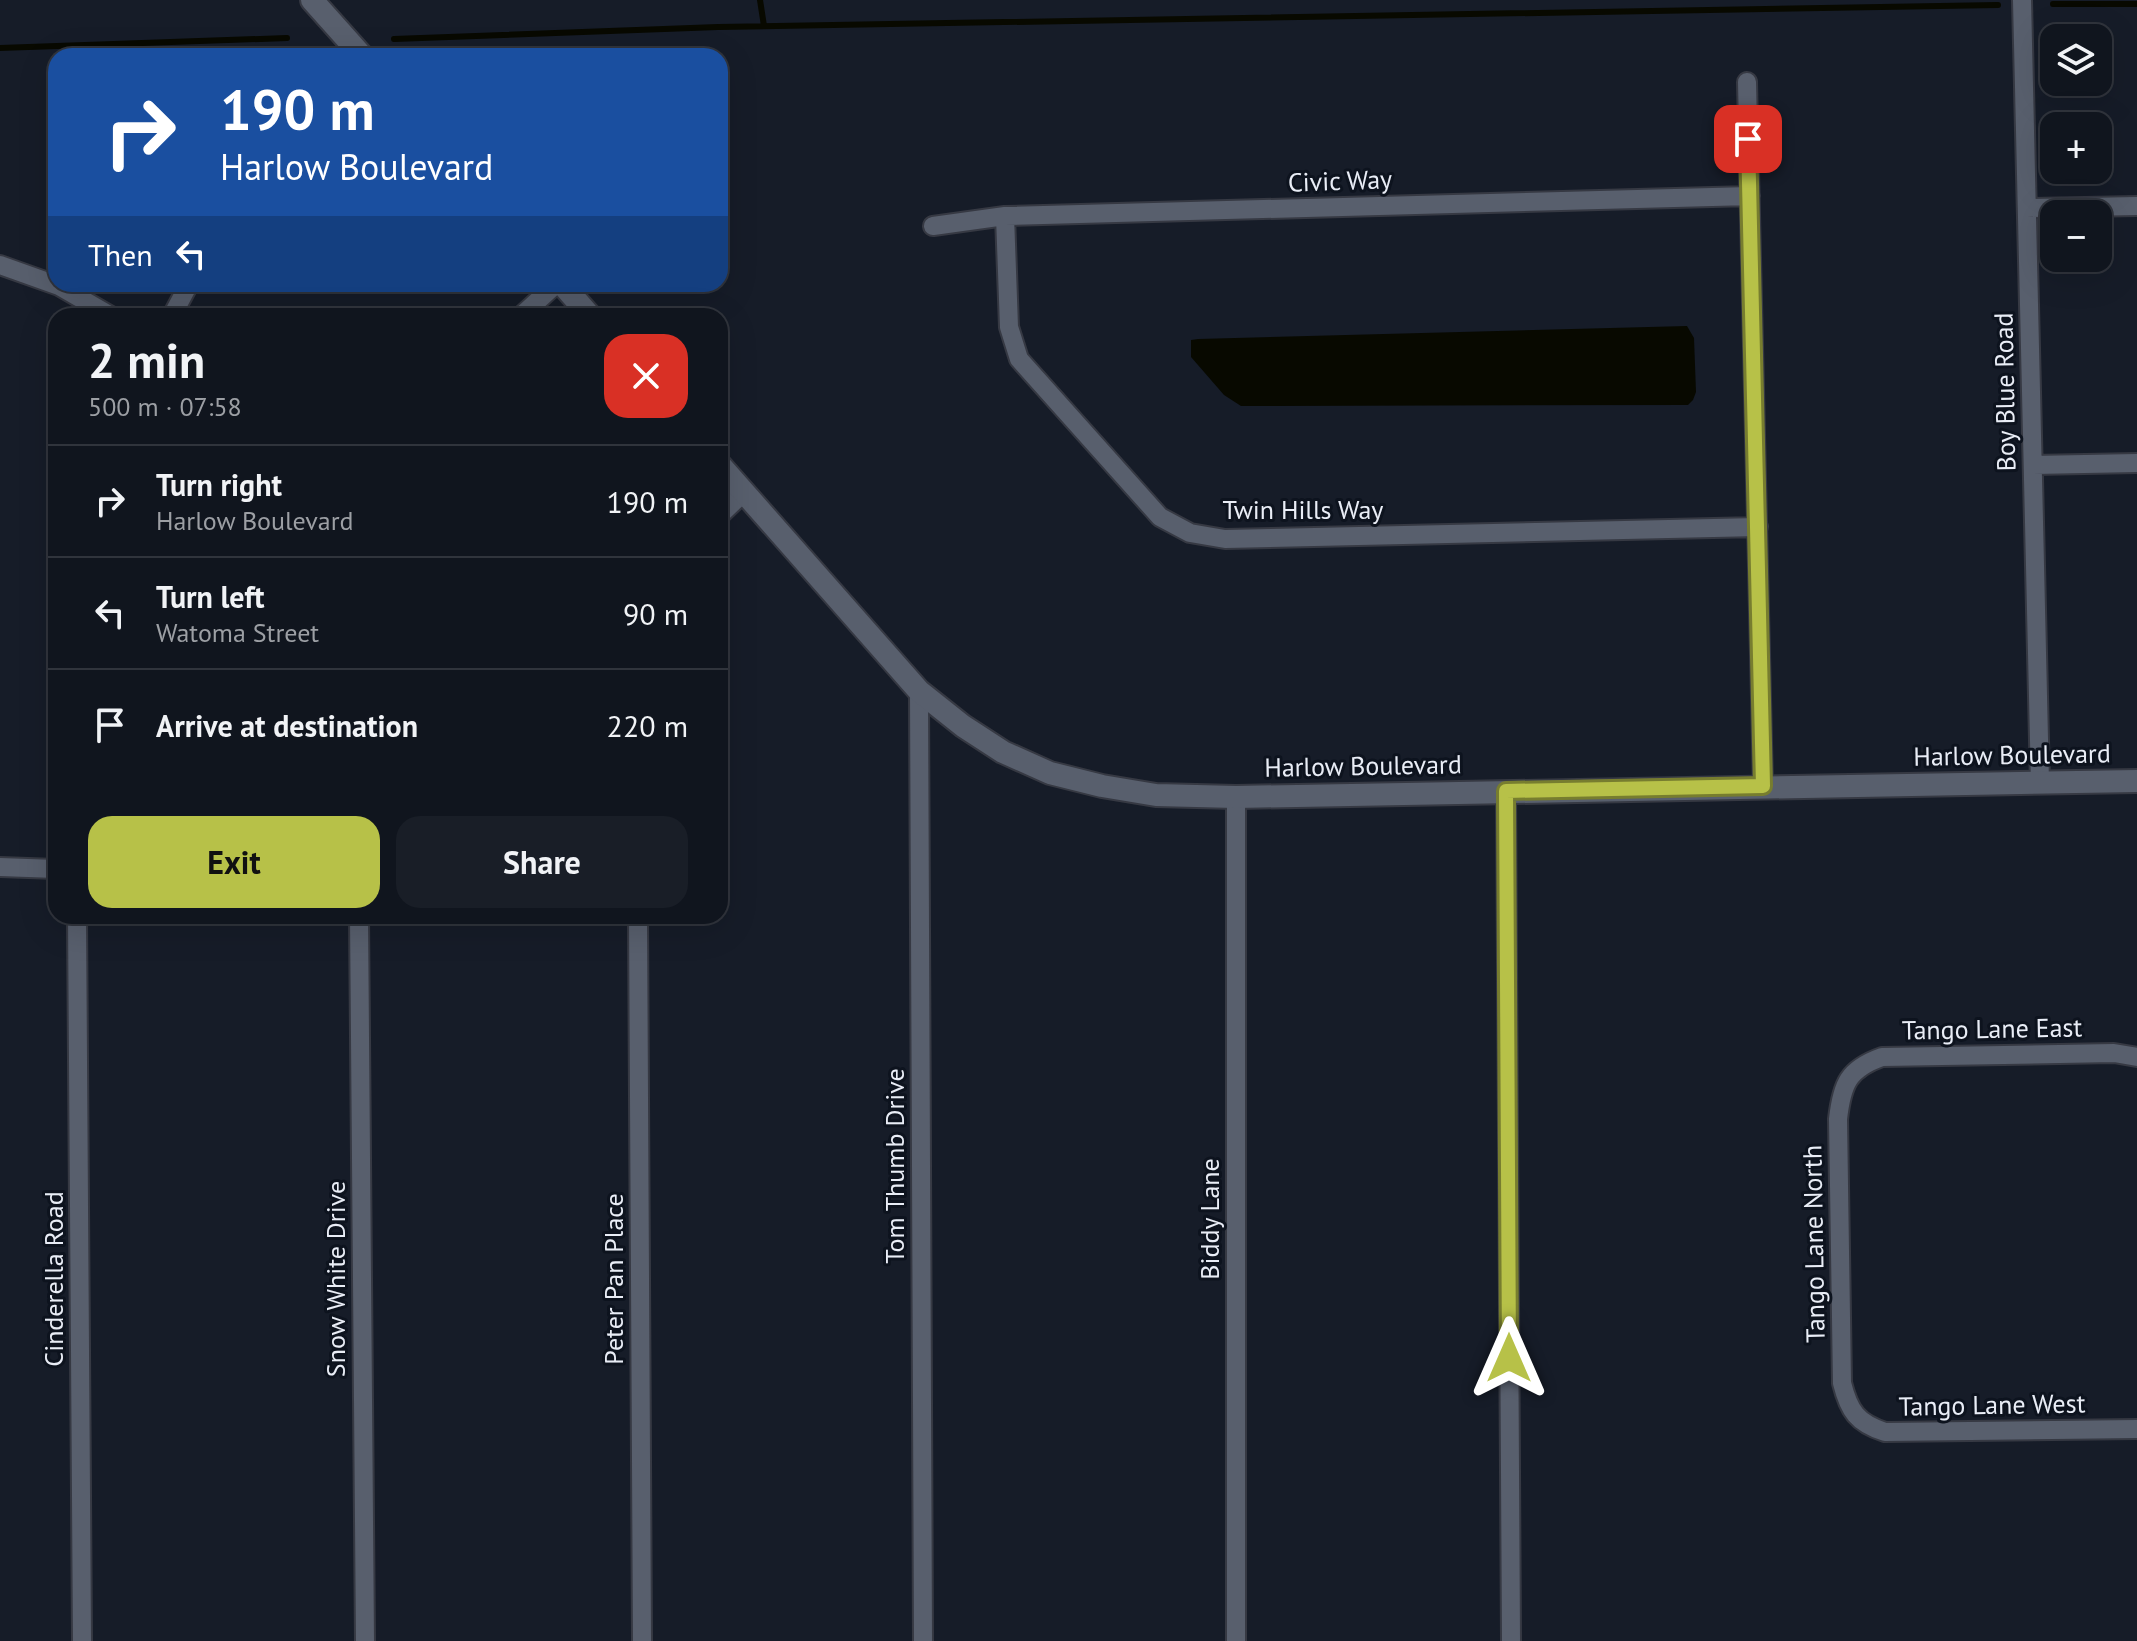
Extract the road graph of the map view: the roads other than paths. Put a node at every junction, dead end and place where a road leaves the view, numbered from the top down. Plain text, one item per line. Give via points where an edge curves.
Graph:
1 (312, 0) edge
2 (2022, 0) edge
3 (355, 48) edge
4 (1747, 82) dead end
5 (1750, 196) junction
6 (2137, 206) edge
7 (2027, 208) junction
8 (1005, 216) junction
9 (933, 226) dead end
10 (0, 265) edge
11 (48, 282) edge
12 (69, 292) edge
13 (550, 292) edge
14 (567, 292) edge
15 (97, 308) edge
16 (530, 308) edge
17 (582, 308) edge
18 (2137, 463) edge
19 (2033, 465) junction
20 (728, 474) edge
21 (744, 492) junction
22 (728, 507) edge
23 (1758, 527) junction
24 (919, 691) junction
25 (2137, 781) edge
26 (2040, 783) junction
27 (1763, 786) junction
28 (1506, 791) junction
29 (1236, 797) junction
30 (0, 867) edge
31 (48, 869) edge
32 (77, 924) edge
33 (359, 924) edge
34 (638, 924) edge
35 (2137, 1057) edge
36 (1852, 1073) joint
37 (1854, 1414) joint
38 (2137, 1429) edge
39 (82, 1641) edge
40 (365, 1641) edge
41 (642, 1641) edge
42 (923, 1641) edge
43 (1236, 1641) edge
44 (1511, 1641) edge

1 - 3 street
2 - 7 street, Boy Blue Road
4 - 5 street
5 - 8 street, Civic Way
5 - 23 street
6 - 7 street
7 - 19 street, Boy Blue Road
8 - 9 street, Civic Way
8 - 23 street, Twin Hills Way via 1009,327 1019,359 1160,517 1190,533 1225,539
10 - 11 street
12 - 15 street
13 - 16 street
14 - 17 street
18 - 19 street
19 - 26 street, Boy Blue Road
20 - 21 street, Harlow Boulevard
21 - 22 street
21 - 24 street, Harlow Boulevard
23 - 27 street
24 - 29 street, Harlow Boulevard via 1003,752 1050,773 1156,795
24 - 42 street, Tom Thumb Drive
25 - 26 street, Harlow Boulevard
26 - 27 street, Harlow Boulevard
27 - 28 street, Harlow Boulevard
28 - 29 street, Harlow Boulevard
28 - 44 street
29 - 43 street, Biddy Lane
30 - 31 street
32 - 39 street, Cinderella Road
33 - 40 street, Snow White Drive
34 - 41 street, Peter Pan Place
35 - 36 street, Tango Lane East via 1882,1057
36 - 37 street, Tango Lane North via 1841,1093 1838,1119 1842,1383
37 - 38 street, Tango Lane West via 1885,1432

